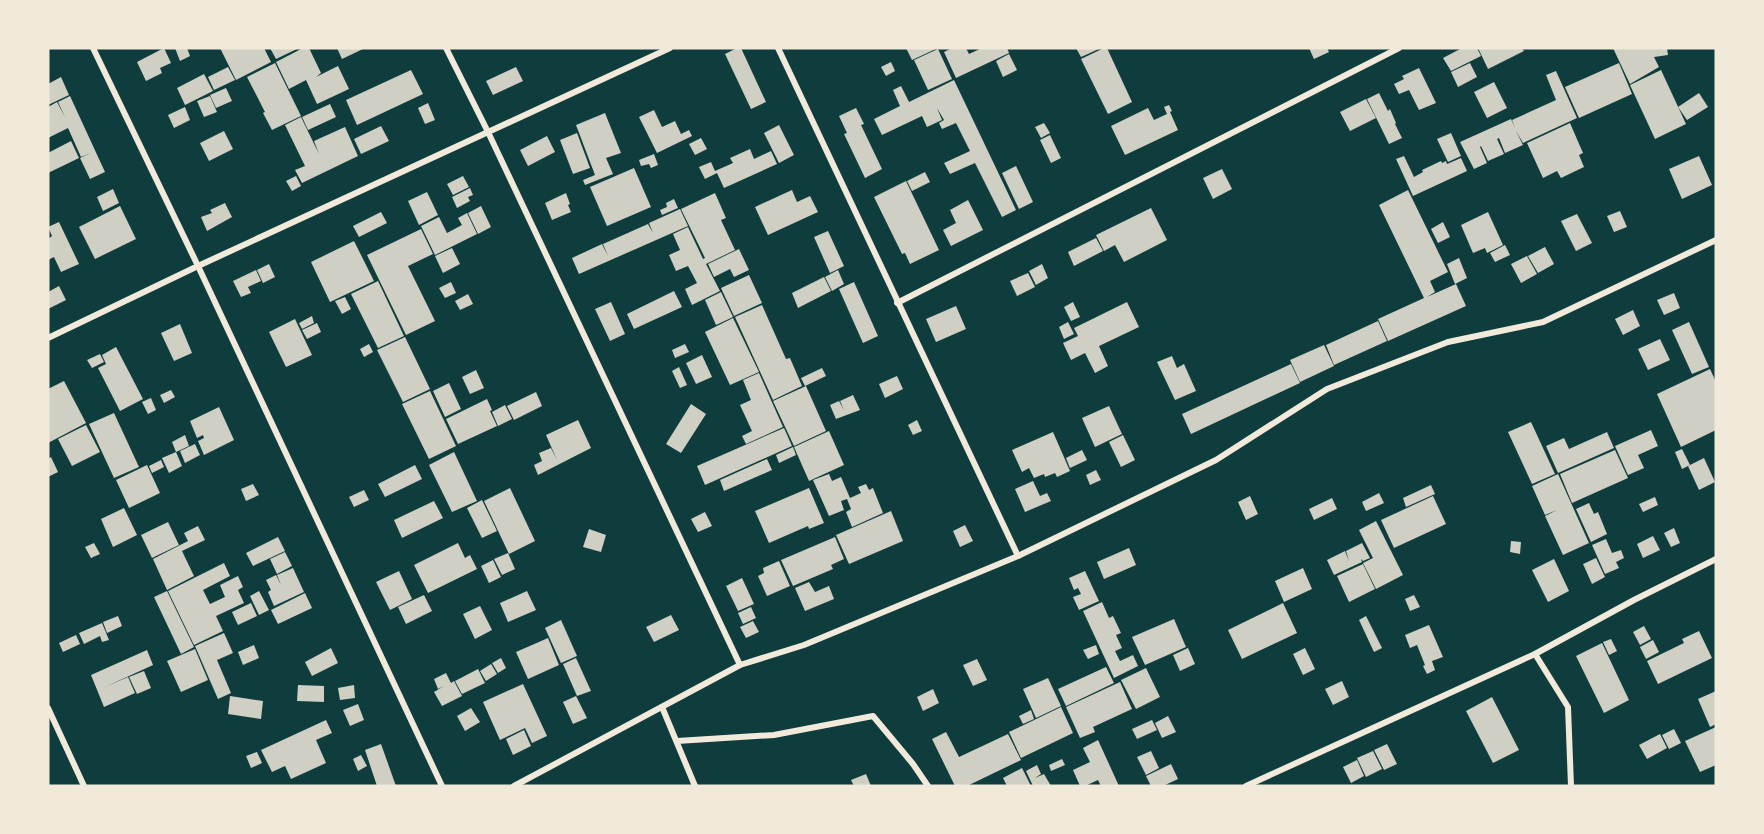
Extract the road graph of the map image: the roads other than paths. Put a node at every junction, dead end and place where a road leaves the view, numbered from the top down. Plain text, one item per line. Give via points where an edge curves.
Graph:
1 (93, 48) edge
2 (446, 48) edge
3 (670, 48) edge
4 (778, 48) edge
5 (1399, 48) edge
6 (489, 132) junction
7 (1716, 240) edge
8 (198, 266) junction
9 (897, 303) junction
10 (48, 338) edge
11 (1018, 556) junction
12 (1716, 560) edge
13 (1535, 654) junction
14 (740, 665) junction
15 (662, 707) junction
16 (48, 708) edge
17 (677, 741) junction
18 (84, 786) edge
19 (442, 786) edge
20 (514, 786) edge
21 (695, 786) edge
22 (928, 786) edge
23 (1246, 786) edge
24 (1571, 786) edge

1 - 8 street
2 - 6 street
3 - 6 street
4 - 9 street
5 - 9 street
6 - 8 street
6 - 14 street
7 - 11 street via 1543,322 1448,342 1327,389 1216,460
8 - 10 street
8 - 19 street
9 - 11 street
11 - 14 street via 804,645
12 - 13 street
13 - 23 street
13 - 24 street via 1568,707
14 - 15 street
15 - 17 street
15 - 20 street
16 - 18 street
17 - 21 street
17 - 22 street via 774,735 873,716

